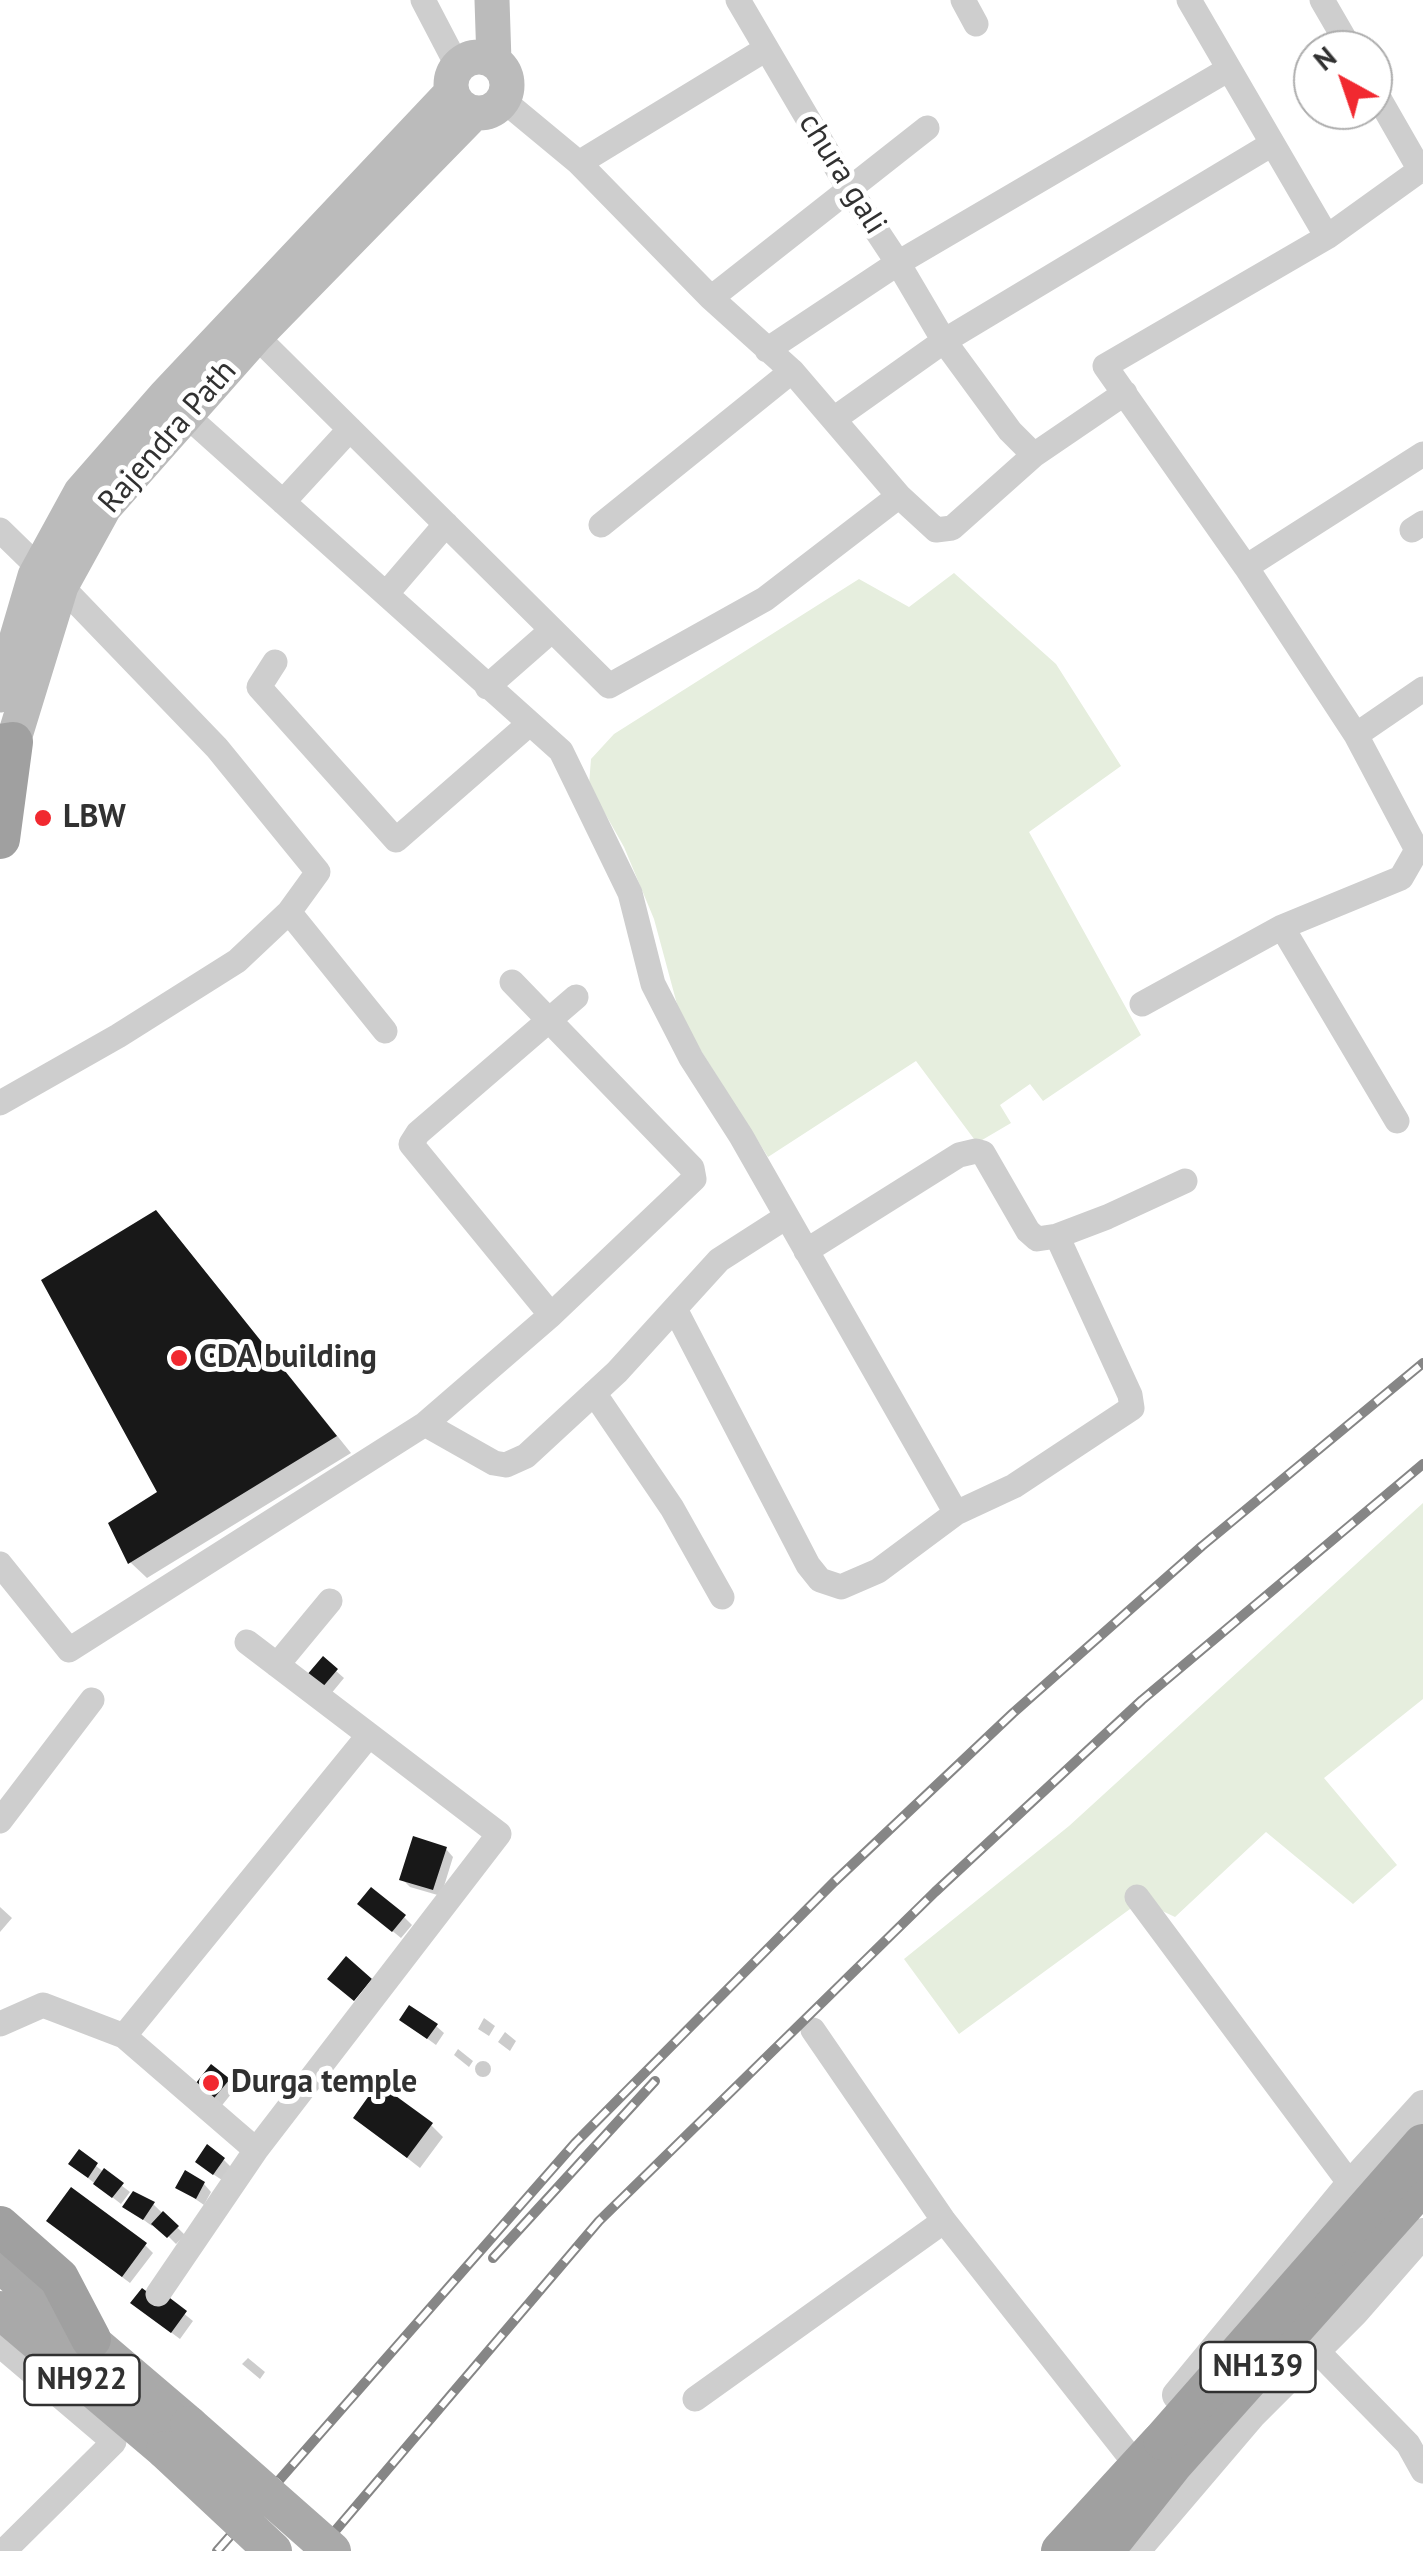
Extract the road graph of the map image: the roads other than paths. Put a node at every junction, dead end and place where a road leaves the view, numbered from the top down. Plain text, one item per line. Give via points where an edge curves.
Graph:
1 (423, 0) edge
2 (471, 0) edge
3 (492, 0) edge
4 (738, 0) edge
5 (964, 0) edge
6 (1189, 0) edge
7 (1322, 0) edge
8 (976, 24) dead end
9 (1339, 30) edge
10 (766, 49) junction
11 (1229, 69) junction
12 (476, 82) junction
13 (1393, 121) edge
14 (927, 128) dead end
15 (1272, 144) junction
16 (579, 163) junction
17 (1422, 169) edge
18 (849, 189) junction
19 (1327, 237) junction
20 (898, 263) junction
21 (711, 298) junction
22 (256, 336) junction
23 (944, 340) junction
24 (767, 350) junction
25 (792, 371) junction
26 (1125, 394) junction
27 (175, 405) junction
28 (834, 419) junction
29 (350, 429) junction
30 (1423, 454) edge
31 (1034, 456) junction
32 (899, 496) junction
33 (283, 502) junction
34 (446, 524) junction
35 (601, 525) dead end
36 (0, 530) edge
37 (1246, 567) junction
38 (50, 577) junction
39 (386, 594) junction
40 (552, 630) junction
41 (274, 662) dead end
42 (488, 687) junction
43 (1423, 689) edge
44 (0, 695) edge
45 (529, 724) junction
46 (1356, 735) junction
47 (5, 754) edge
48 (0, 839) edge
49 (289, 912) junction
50 (1282, 927) junction
51 (512, 982) dead end
52 (576, 997) dead end
53 (1142, 1004) dead end
54 (550, 1021) junction
55 (385, 1031) dead end
56 (0, 1103) edge
57 (1397, 1121) dead end
58 (1185, 1181) dead end
59 (786, 1216) junction
60 (1057, 1236) junction
61 (806, 1251) junction
62 (675, 1308) junction
63 (551, 1315) junction
64 (594, 1393) junction
65 (424, 1424) junction
66 (956, 1514) junction
67 (0, 1564) edge
68 (722, 1597) dead end
69 (330, 1601) dead end
70 (247, 1642) dead end
71 (277, 1665) junction
72 (92, 1700) dead end
73 (369, 1735) junction
74 (0, 1822) edge
75 (1138, 1898) dead end
76 (0, 2024) edge
77 (813, 2030) dead end
78 (124, 2036) junction
79 (1423, 2105) edge
80 (1410, 2139) edge
81 (256, 2150) junction
82 (1423, 2166) edge
83 (1423, 2184) edge
84 (1351, 2186) junction
85 (944, 2220) junction
86 (0, 2226) edge
87 (1419, 2248) edge
88 (0, 2264) edge
89 (158, 2294) dead end
90 (0, 2310) edge
91 (91, 2339) junction
92 (0, 2345) edge
93 (1316, 2350) junction
94 (695, 2399) dead end
95 (1149, 2455) junction
96 (1423, 2471) edge
97 (4, 2551) edge
98 (273, 2551) edge
99 (332, 2551) edge
100 (1061, 2551) edge
101 (1097, 2551) edge
102 (1135, 2551) edge

1 - 12 street
2 - 12 main road
3 - 12 main road
4 - 10 street, chura gali
5 - 8 street
6 - 11 street
7 - 9 street
10 - 16 street
10 - 18 street, chura gali
11 - 15 street
11 - 20 street
12 - 16 street
12 - 22 main road, Rajendra Path
12 - 27 main road, Rajendra Path
13 - 17 street
14 - 18 street
15 - 19 street
15 - 23 street
16 - 21 street
17 - 19 street
18 - 20 street, chura gali
18 - 21 street
19 - 26 street via 1105,366
20 - 23 street
20 - 24 street, chura gali
21 - 24 street
22 - 27 main road, Rajendra Path
22 - 29 street
23 - 28 street
23 - 31 street
24 - 25 street
25 - 28 street
25 - 35 street
26 - 31 street
26 - 37 street
27 - 33 street
27 - 38 main road, Rajendra Path
28 - 32 street
29 - 33 street
29 - 34 street
30 - 37 street
31 - 32 street via 943,532
32 - 40 street via 765,599 617,685 599,681
33 - 39 street
34 - 39 street
34 - 40 street
36 - 38 street
37 - 46 street
38 - 44 main road, Rajendra Path
38 - 47 main road, Rajendra Path
38 - 49 street via 217,748 318,872
39 - 42 street
40 - 42 street
41 - 45 street via 260,687 396,840
42 - 45 street
43 - 46 street
45 - 59 street via 561,751 630,893 653,984
46 - 50 street via 1417,850 1401,878
47 - 48 highway, Rajendra Path
49 - 55 street
49 - 56 street via 237,961
50 - 53 street
50 - 57 street
51 - 54 street
52 - 54 street
54 - 63 street via 410,1144
54 - 63 street via 692,1168 694,1179
58 - 60 street
59 - 61 street
59 - 62 street via 720,1260
60 - 61 street via 1032,1236 976,1151 959,1155
60 - 66 street via 1132,1408 1014,1486
61 - 66 street
62 - 64 street
62 - 66 street via 820,1580 841,1587 878,1571
63 - 65 street
64 - 65 street via 526,1456 506,1464
64 - 68 street
65 - 67 street via 69,1650
69 - 71 street
70 - 71 street
71 - 73 street
72 - 74 street
73 - 78 street
73 - 81 street via 499,1834
75 - 84 street
76 - 78 street via 44,2004
77 - 85 street
78 - 81 street
79 - 80 street
80 - 82 street
80 - 84 street
80 - 95 highway, NH139, bridge
81 - 89 street
83 - 101 highway, NH139
84 - 95 street via 1149,2430
85 - 94 street
85 - 95 street
86 - 91 highway, NH922 via 59,2278
87 - 93 street
88 - 91 main road
90 - 98 main road, NH922, bridge
91 - 99 main road, NH922, bridge
92 - 97 street via 114,2442
93 - 96 street via 1408,2444
93 - 102 street
95 - 100 highway, NH139

